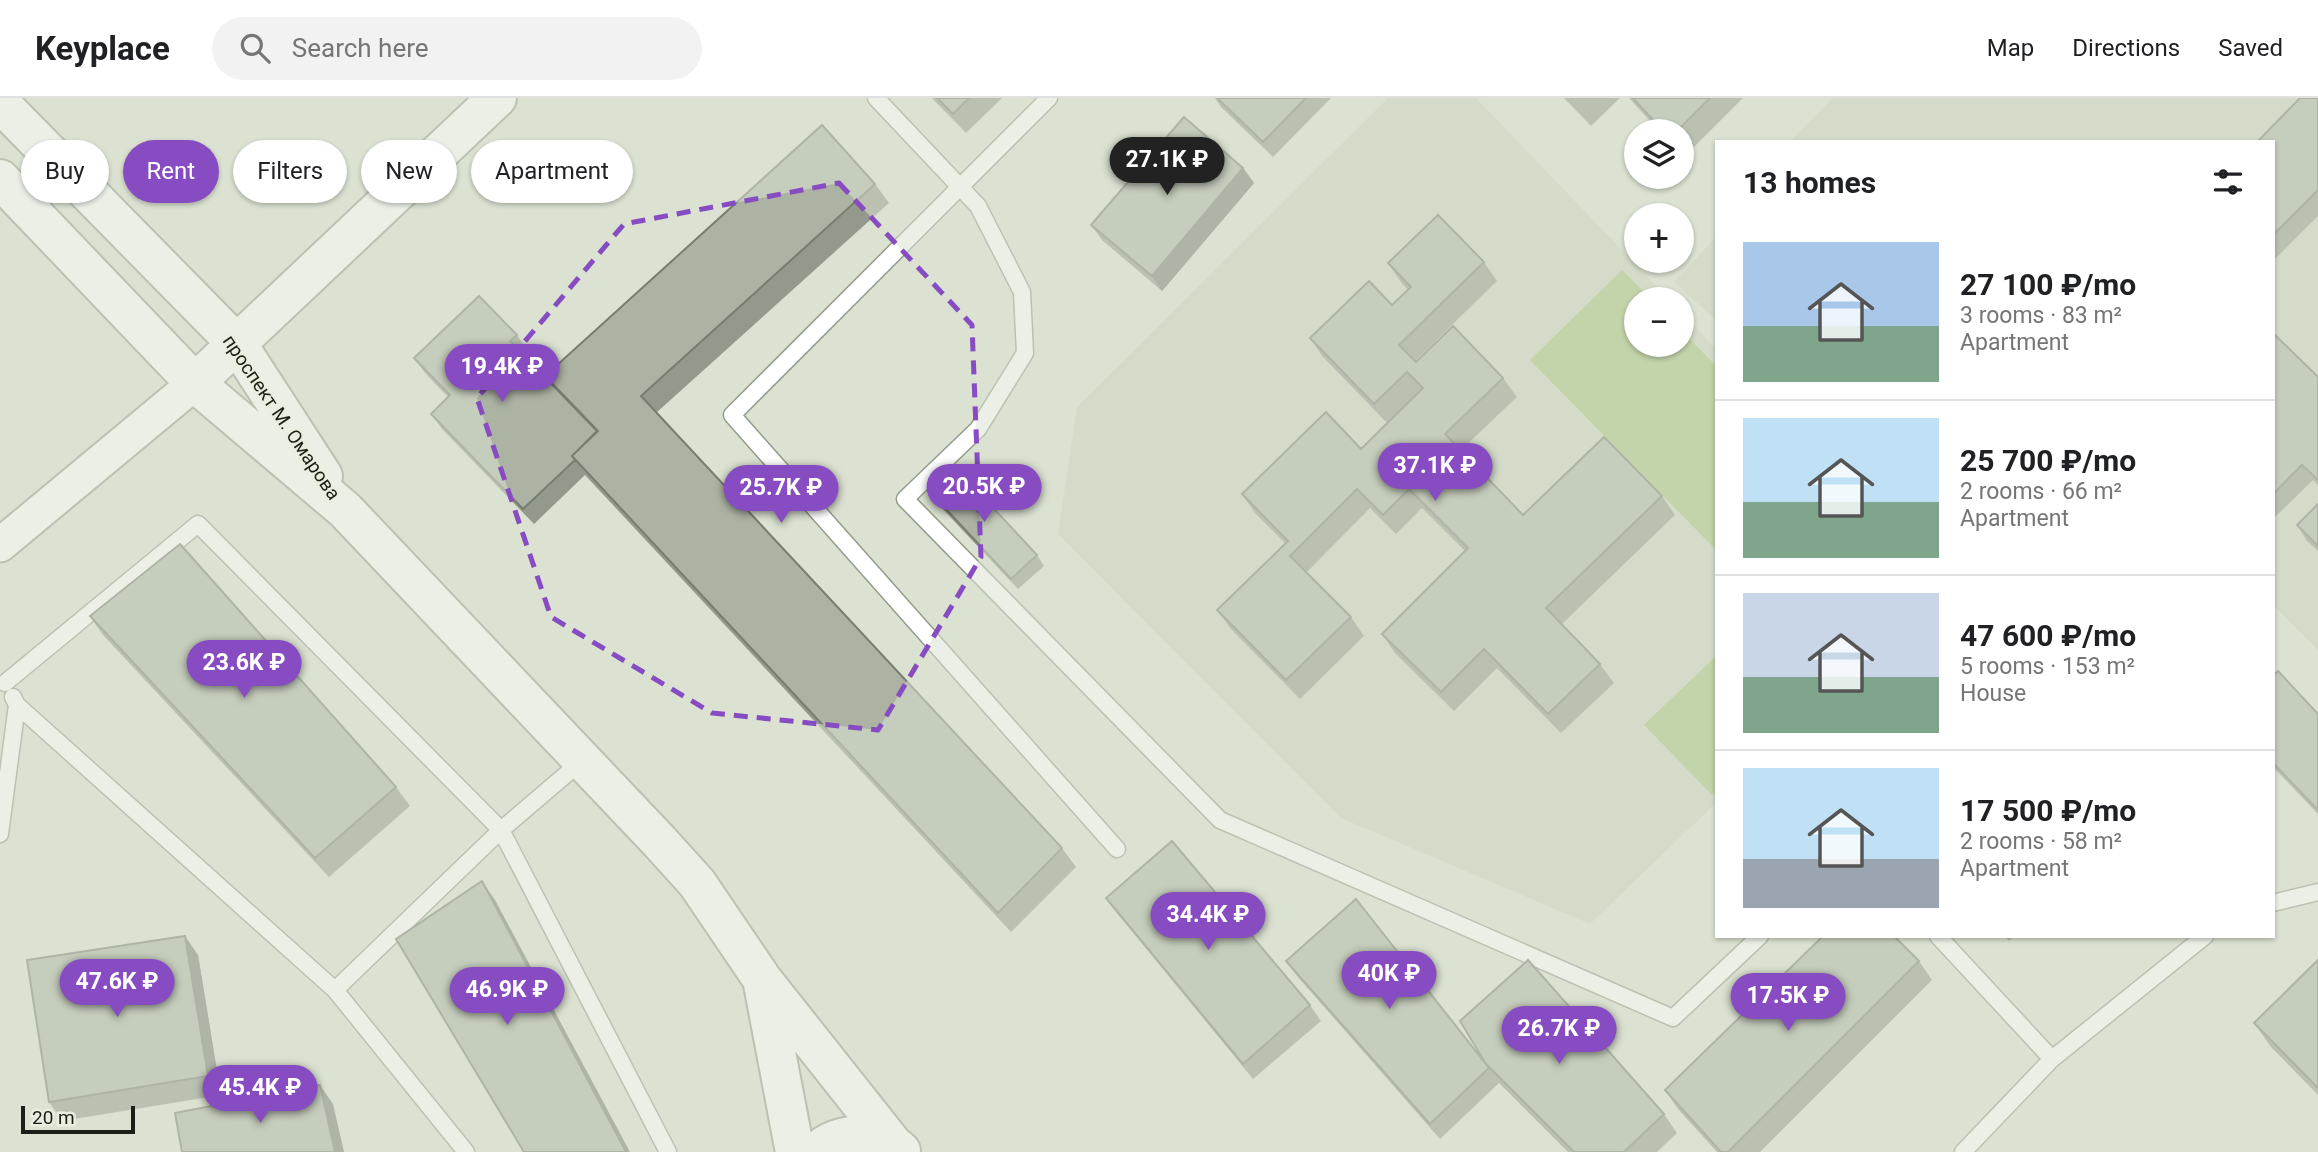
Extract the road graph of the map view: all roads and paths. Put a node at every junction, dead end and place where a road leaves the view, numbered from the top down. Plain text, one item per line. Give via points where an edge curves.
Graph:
1 (497, 98) edge
2 (876, 98) edge
3 (1049, 98) edge
4 (0, 103) edge
5 (0, 179) edge
6 (959, 186) junction
7 (238, 345) junction
8 (195, 383) junction
9 (345, 510) junction
10 (0, 545) edge
11 (3, 680) edge
12 (17, 705) junction
13 (583, 760) junction
14 (501, 830) junction
15 (0, 834) edge
16 (1118, 849) dead end
17 (2318, 892) edge
18 (2275, 903) edge
19 (1758, 938) edge
20 (1940, 938) edge
21 (2203, 938) edge
22 (762, 979) junction
23 (335, 990) junction
24 (2052, 1059) junction
25 (897, 1148) edge
26 (466, 1152) edge
27 (668, 1152) edge
28 (795, 1152) edge
29 (817, 1152) edge
30 (1963, 1152) edge

1 - 7 main road
2 - 6 lane
3 - 6 lane
4 - 7 main road, проспект М. Омарова
5 - 8 main road, проспект М. Омарова
6 - 16 lane via 732,415
6 - 19 lane via 978,206 1022,292 1025,354 978,429 905,499 1220,820 1673,1018
7 - 8 main road
7 - 9 main road, проспект М. Омарова
8 - 9 main road, проспект М. Омарова
8 - 10 street
9 - 13 main road
11 - 12 lane
11 - 14 lane via 198,524
12 - 15 lane
12 - 23 lane
13 - 14 lane
13 - 22 main road via 697,883
14 - 23 lane
14 - 27 lane
17 - 18 lane
20 - 24 lane
21 - 24 lane
22 - 25 main road
22 - 28 main road
23 - 26 lane
24 - 30 lane
25 - 29 main road via 857,1134

